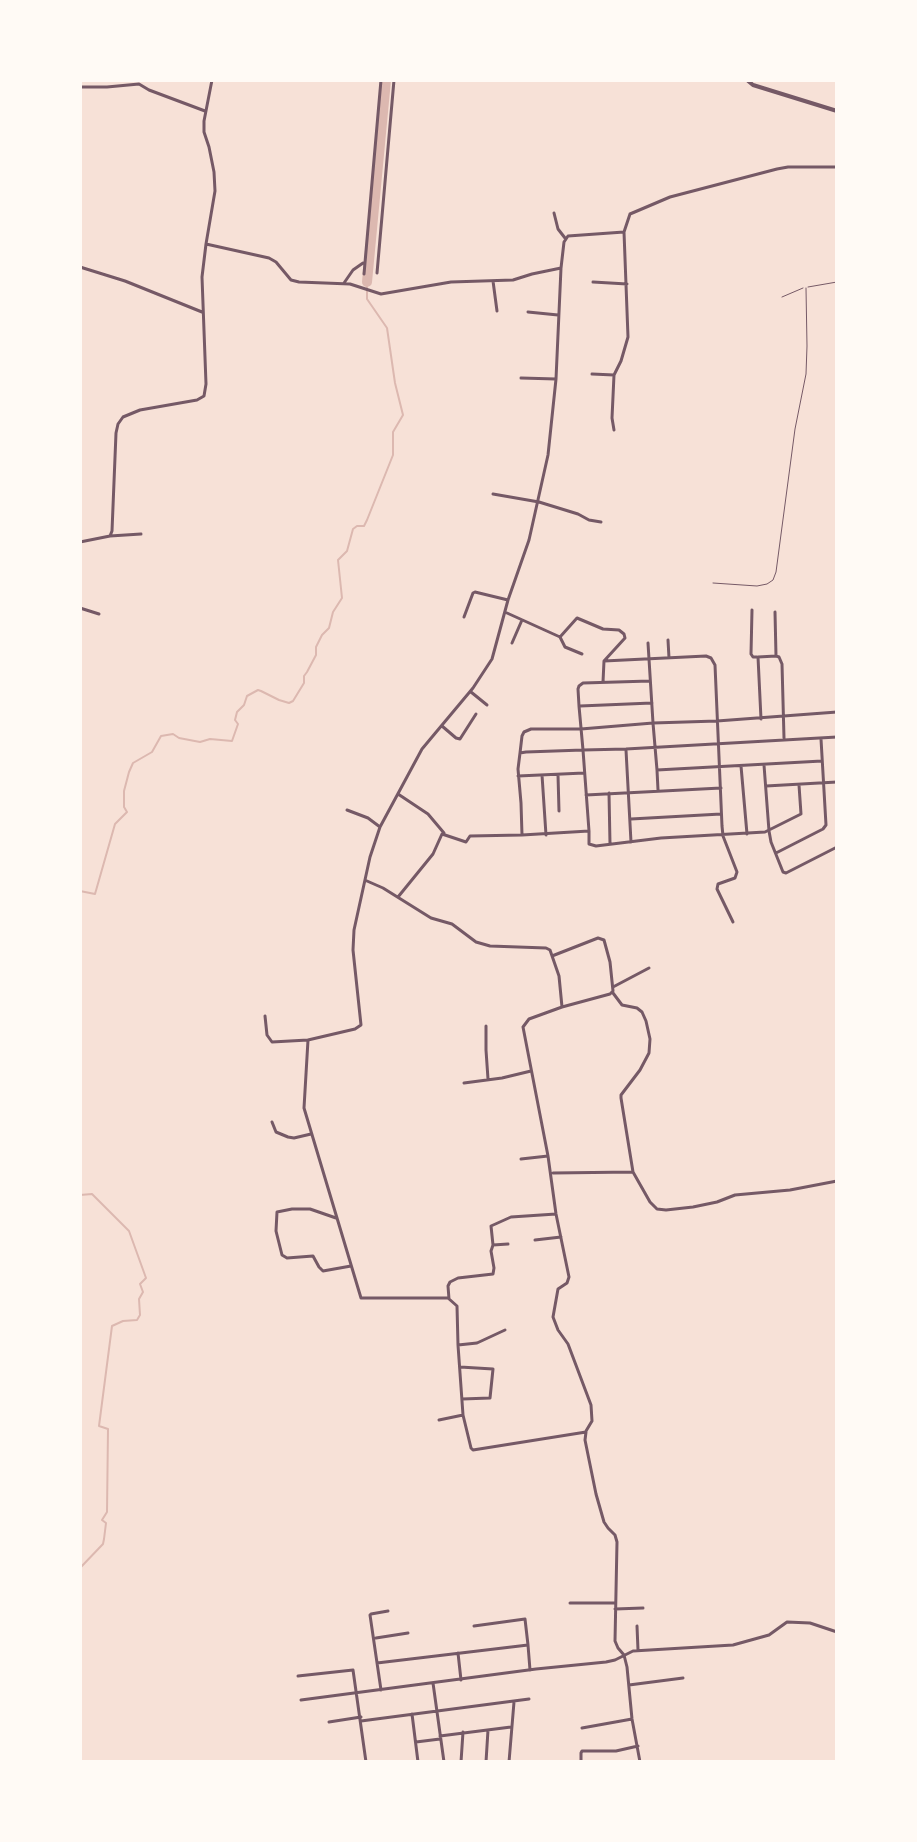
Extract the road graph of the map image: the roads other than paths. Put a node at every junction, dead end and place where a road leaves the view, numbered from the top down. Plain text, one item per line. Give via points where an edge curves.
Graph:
1 (212, 80) edge
2 (381, 80) edge
3 (394, 80) edge
4 (747, 80) edge
5 (139, 82) edge
6 (80, 87) edge
7 (205, 111) junction
8 (837, 111) edge
9 (837, 167) edge
10 (554, 213) dead end
11 (624, 232) junction
12 (368, 238) junction
13 (378, 238) junction
14 (565, 238) junction
15 (206, 244) junction
16 (365, 262) junction
17 (80, 267) edge
18 (561, 268) junction
19 (377, 273) dead end
20 (364, 274) dead end
21 (493, 281) junction
22 (593, 282) dead end
23 (837, 282) edge
24 (344, 283) junction
25 (627, 284) junction
26 (806, 288) junction
27 (782, 297) dead end
28 (497, 311) dead end
29 (202, 312) junction
30 (528, 312) dead end
31 (558, 315) junction
32 (592, 374) dead end
33 (614, 375) junction
34 (521, 378) dead end
35 (556, 379) junction
36 (614, 430) dead end
37 (493, 494) dead end
38 (539, 502) junction
39 (601, 522) dead end
40 (141, 534) dead end
41 (110, 536) junction
42 (80, 542) edge
43 (713, 583) dead end
44 (508, 600) junction
45 (80, 608) edge
46 (752, 610) dead end
47 (775, 612) dead end
48 (506, 613) junction
49 (99, 614) dead end
50 (464, 617) dead end
51 (522, 620) junction
52 (560, 637) junction
53 (668, 640) dead end
54 (512, 643) dead end
55 (648, 643) dead end
56 (582, 654) dead end
57 (776, 656) junction
58 (758, 657) junction
59 (669, 658) junction
60 (647, 659) junction
61 (604, 661) junction
62 (650, 681) junction
63 (603, 682) junction
64 (470, 691) junction
65 (652, 703) junction
66 (487, 705) dead end
67 (579, 706) junction
68 (837, 712) edge
69 (476, 714) dead end
70 (784, 716) junction
71 (761, 719) junction
72 (717, 721) junction
73 (653, 723) junction
74 (441, 726) junction
75 (581, 729) junction
76 (837, 737) edge
77 (784, 739) junction
78 (821, 739) junction
79 (719, 744) junction
80 (654, 747) junction
81 (626, 749) junction
82 (583, 750) junction
83 (520, 753) junction
84 (822, 761) junction
85 (764, 765) junction
86 (741, 766) junction
87 (720, 767) junction
88 (657, 770) junction
89 (584, 773) junction
90 (542, 775) junction
91 (558, 775) junction
92 (518, 776) junction
93 (837, 782) edge
94 (823, 784) junction
95 (799, 785) junction
96 (766, 786) junction
97 (721, 788) junction
98 (658, 790) junction
99 (609, 793) junction
100 (629, 793) junction
101 (398, 794) junction
102 (586, 795) junction
103 (347, 810) dead end
104 (559, 811) dead end
105 (721, 814) junction
106 (631, 819) junction
107 (380, 827) junction
108 (589, 831) junction
109 (769, 831) junction
110 (444, 833) junction
111 (747, 834) junction
112 (522, 835) junction
113 (546, 835) junction
114 (723, 836) junction
115 (631, 842) junction
116 (610, 844) junction
117 (837, 847) edge
118 (776, 853) junction
119 (366, 880) junction
120 (398, 897) junction
121 (733, 922) dead end
122 (552, 956) junction
123 (649, 968) dead end
124 (613, 987) junction
125 (613, 993) junction
126 (562, 1007) junction
127 (265, 1016) dead end
128 (486, 1026) dead end
129 (308, 1040) junction
130 (532, 1071) junction
131 (488, 1079) junction
132 (464, 1083) dead end
133 (272, 1122) dead end
134 (311, 1134) junction
135 (548, 1156) junction
136 (521, 1159) dead end
137 (633, 1172) junction
138 (551, 1173) junction
139 (837, 1181) edge
140 (556, 1214) junction
141 (336, 1218) junction
142 (561, 1237) junction
143 (535, 1240) dead end
144 (508, 1244) dead end
145 (493, 1245) junction
146 (351, 1266) junction
147 (449, 1299) junction
148 (505, 1330) dead end
149 (458, 1345) junction
150 (460, 1367) junction
151 (462, 1399) junction
152 (463, 1415) junction
153 (439, 1420) dead end
154 (586, 1432) junction
155 (570, 1603) dead end
156 (615, 1606) junction
157 (643, 1608) dead end
158 (388, 1611) dead end
159 (474, 1626) dead end
160 (637, 1626) dead end
161 (837, 1632) edge
162 (408, 1633) dead end
163 (374, 1638) junction
164 (528, 1645) junction
165 (638, 1650) junction
166 (458, 1653) junction
167 (624, 1655) junction
168 (377, 1663) junction
169 (530, 1670) junction
170 (298, 1676) dead end
171 (683, 1678) dead end
172 (461, 1680) junction
173 (433, 1683) junction
174 (629, 1685) junction
175 (381, 1690) junction
176 (357, 1693) junction
177 (529, 1699) dead end
178 (301, 1700) dead end
179 (514, 1701) junction
180 (437, 1711) junction
181 (412, 1714) junction
182 (361, 1719) junction
183 (632, 1719) junction
184 (329, 1722) dead end
185 (511, 1727) junction
186 (582, 1728) dead end
187 (488, 1729) junction
188 (463, 1732) junction
189 (440, 1737) junction
190 (416, 1742) junction
191 (638, 1746) junction
192 (366, 1762) edge
193 (418, 1762) edge
194 (444, 1762) edge
195 (461, 1762) edge
196 (486, 1762) edge
197 (509, 1762) edge
198 (581, 1762) edge
199 (640, 1762) edge

1 - 7 street
2 - 12 street
3 - 13 street
4 - 8 street
5 - 6 street
5 - 7 street
7 - 15 street via 215,191
9 - 11 street via 788,167 670,197 630,214
10 - 14 street
11 - 14 street
11 - 25 street
12 - 13 street
12 - 16 street
13 - 19 street
14 - 18 street
15 - 24 street via 269,258 291,280
15 - 29 street
16 - 20 street
16 - 24 street
17 - 29 street
18 - 21 street
18 - 31 street
21 - 24 street via 451,282 388,294
21 - 28 street
22 - 25 street
23 - 26 lane
25 - 33 street via 628,337
26 - 27 lane
26 - 43 lane via 806,374 776,572 773,580 757,586
29 - 41 street via 204,396 131,412 118,424
30 - 31 street
31 - 35 street
32 - 33 street
33 - 36 street
34 - 35 street
35 - 38 street
37 - 38 street
38 - 39 street
38 - 44 street
40 - 41 street
41 - 42 street
44 - 48 street
44 - 50 street via 475,592
45 - 49 street
46 - 58 street via 751,654
47 - 57 street
48 - 51 street
48 - 64 street via 492,659
51 - 52 street
51 - 54 street
52 - 56 street via 565,647
52 - 61 street via 577,618 619,630 625,638
53 - 59 street
55 - 60 street
57 - 58 street
57 - 70 street via 782,664
58 - 71 street
59 - 60 street
59 - 72 street via 711,658
60 - 61 street
60 - 62 street
61 - 63 street
62 - 63 street
62 - 65 street
63 - 67 street via 579,686
64 - 66 street
64 - 74 street
65 - 67 street
65 - 73 street
67 - 75 street
68 - 70 street
69 - 74 street via 460,739
70 - 71 street
70 - 77 street
71 - 72 street
72 - 73 street
72 - 79 street
73 - 75 street
73 - 80 street
74 - 101 street
75 - 82 street
75 - 83 street via 527,730
76 - 78 street
77 - 78 street
77 - 79 street
78 - 84 street
79 - 80 street
79 - 87 street
80 - 81 street
80 - 88 street
81 - 82 street
81 - 100 street
82 - 83 street
82 - 89 street
83 - 92 street
84 - 85 street
84 - 94 street
85 - 86 street
85 - 96 street
86 - 87 street
86 - 111 street
87 - 88 street
87 - 97 street
88 - 98 street
89 - 91 street
89 - 102 street
90 - 91 street
90 - 92 street
90 - 113 street
91 - 104 street
92 - 112 street
93 - 94 street
94 - 95 street
94 - 118 street via 825,828
95 - 96 street
95 - 109 street via 801,814
96 - 109 street
97 - 98 street
97 - 105 street
98 - 100 street
99 - 100 street
99 - 102 street
99 - 116 street
100 - 106 street
101 - 107 street
101 - 110 street via 428,814
102 - 108 street
103 - 107 street
105 - 106 street
105 - 114 street
106 - 115 street
107 - 119 street
108 - 113 street
108 - 116 street via 589,844
109 - 111 street
109 - 118 street
110 - 112 street via 466,842 470,836
110 - 120 street
111 - 114 street
112 - 113 street
114 - 115 street
114 - 121 street via 737,872 717,889
115 - 116 street
117 - 118 street via 786,873
119 - 120 street
119 - 129 street via 353,940 361,1025
120 - 122 street via 476,942 546,948
122 - 124 street via 604,940
122 - 126 street
123 - 124 street
124 - 125 street
125 - 126 street
125 - 137 street via 622,1005 642,1012 650,1039 649,1053 621,1095
126 - 130 street via 524,1024
127 - 129 street via 272,1042
128 - 131 street
129 - 134 street via 304,1108
130 - 131 street
130 - 135 street
131 - 132 street
133 - 134 street via 276,1132 288,1137
134 - 141 street
135 - 136 street
135 - 138 street
137 - 138 street
137 - 139 street via 660,1210
138 - 140 street
140 - 142 street
140 - 145 street via 503,1219 491,1226
141 - 146 street
141 - 146 street via 310,1209 277,1212 282,1255 313,1256 323,1271
142 - 143 street
142 - 154 street via 569,1277 558,1289 553,1317 591,1405
144 - 145 street
145 - 147 street via 493,1274 450,1282
146 - 147 street via 364,1299
147 - 149 street via 457,1306
148 - 149 street
149 - 150 street
150 - 151 street
150 - 151 street via 493,1369 490,1398
151 - 152 street
152 - 153 street
152 - 154 street via 473,1450
154 - 156 street via 596,1494 604,1522 616,1537
155 - 156 street
156 - 157 street
156 - 167 street via 615,1641
158 - 163 street via 370,1614
159 - 164 street via 525,1619
160 - 165 street
161 - 165 street via 787,1622 769,1635 733,1645
162 - 163 street
163 - 168 street
164 - 166 street
164 - 169 street
165 - 167 street
166 - 168 street
166 - 172 street
167 - 169 street via 606,1662
167 - 174 street
168 - 175 street
169 - 172 street
170 - 176 street via 353,1669
171 - 174 street
172 - 173 street
173 - 175 street
173 - 180 street
174 - 183 street
175 - 176 street
176 - 178 street
176 - 182 street
177 - 179 street
179 - 180 street
179 - 185 street
180 - 181 street
180 - 189 street
181 - 182 street
181 - 190 street
182 - 184 street
182 - 192 street
183 - 186 street
183 - 191 street
185 - 187 street
185 - 197 street
187 - 188 street
187 - 196 street
188 - 189 street
188 - 195 street
189 - 190 street
189 - 194 street
190 - 193 street
191 - 198 street via 582,1751
191 - 199 street

